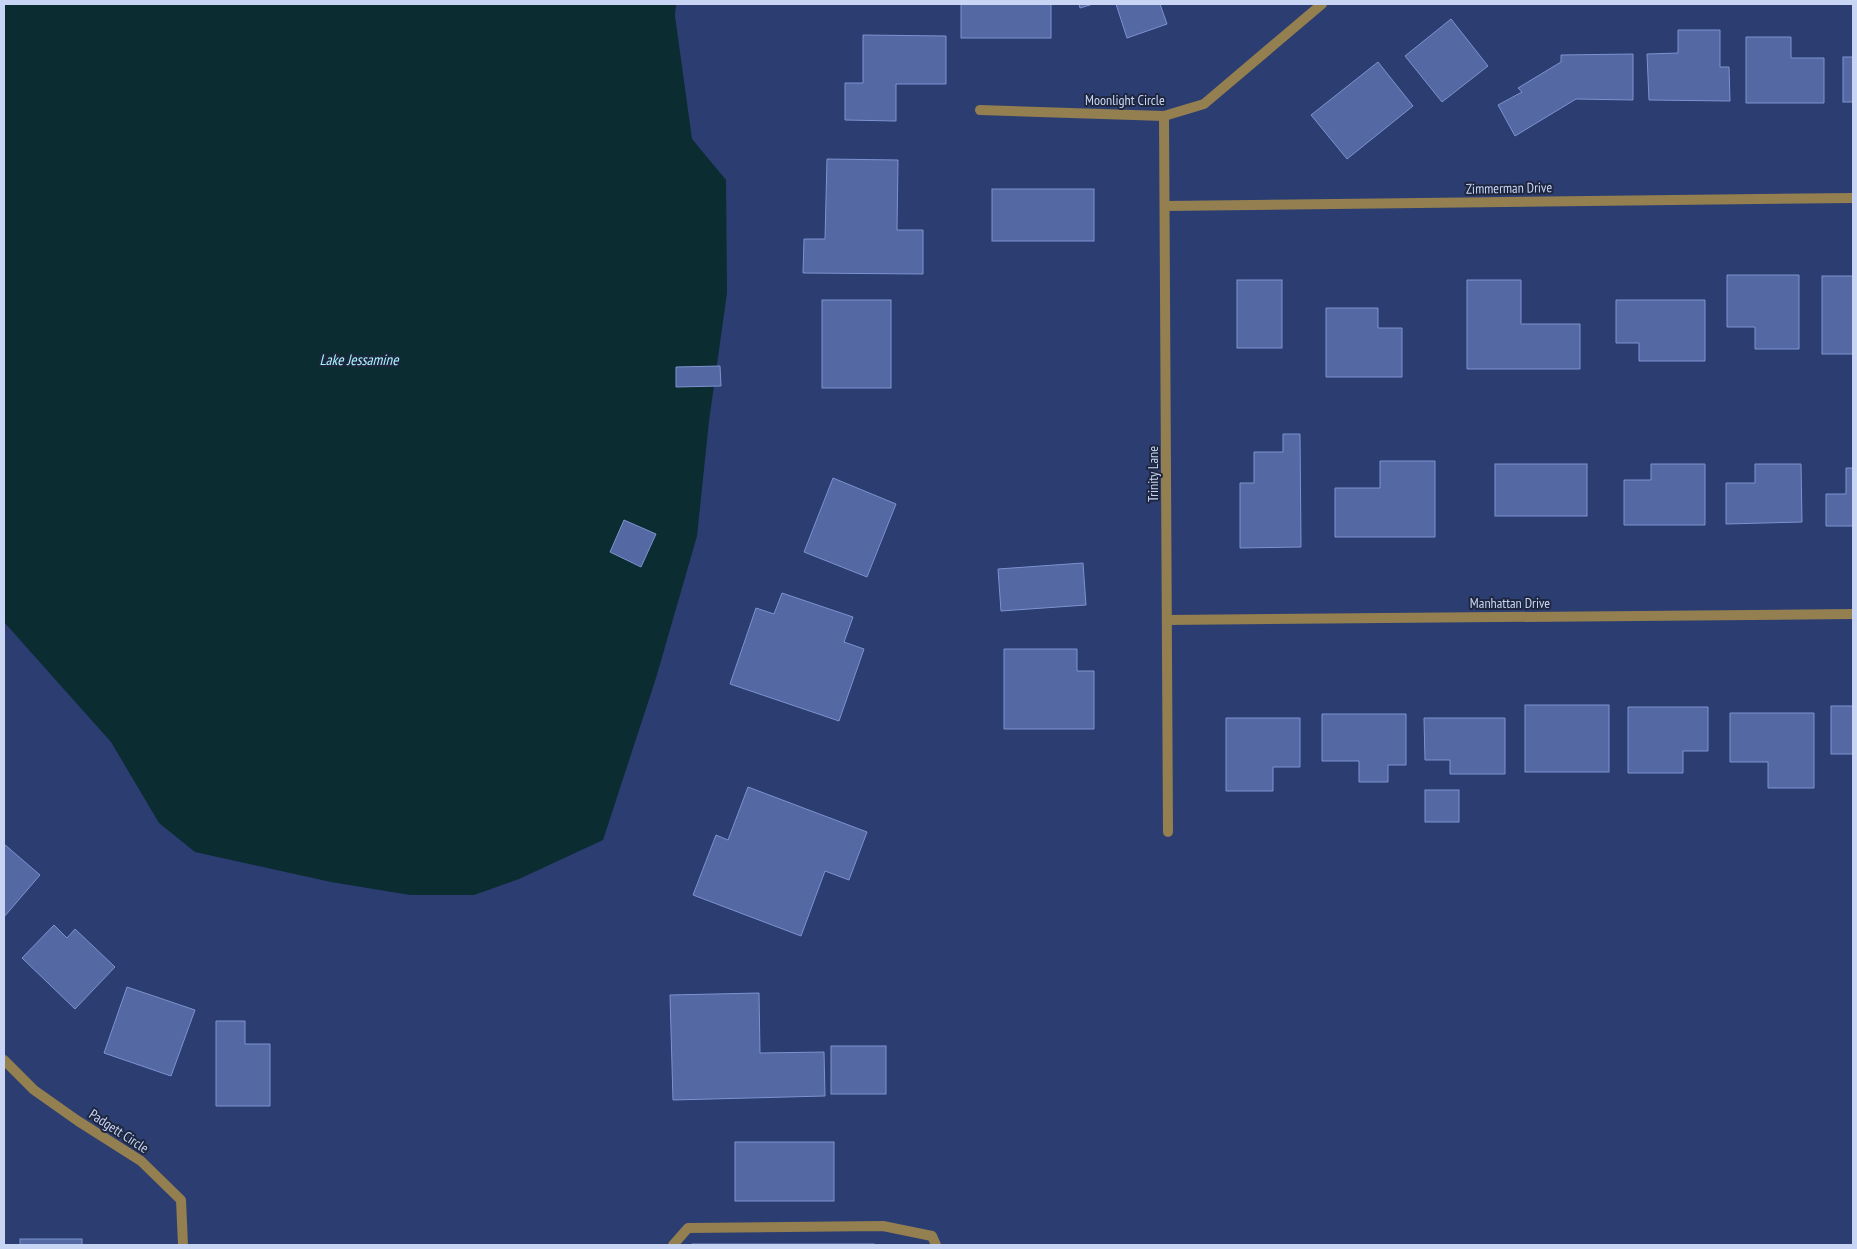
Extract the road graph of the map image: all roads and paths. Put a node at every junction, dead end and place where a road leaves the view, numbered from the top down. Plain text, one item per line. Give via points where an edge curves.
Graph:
1 (1322, 4) edge
2 (980, 110) dead end
3 (1164, 116) junction
4 (1853, 198) edge
5 (1165, 206) junction
6 (1853, 614) edge
7 (1167, 620) junction
8 (1168, 832) dead end
9 (4, 1060) edge
10 (183, 1245) edge
11 (673, 1245) edge
12 (936, 1245) edge

1 - 3 street, Moonlight Circle via 1204,104
2 - 3 street, Moonlight Circle
3 - 5 street, Trinity Lane
4 - 5 street, Zimmerman Drive
5 - 7 street, Trinity Lane
6 - 7 street, Manhattan Drive
7 - 8 street, Trinity Lane
9 - 10 street, Padgett Circle via 34,1090 141,1161 181,1200
11 - 12 street via 688,1228 874,1226 932,1236

